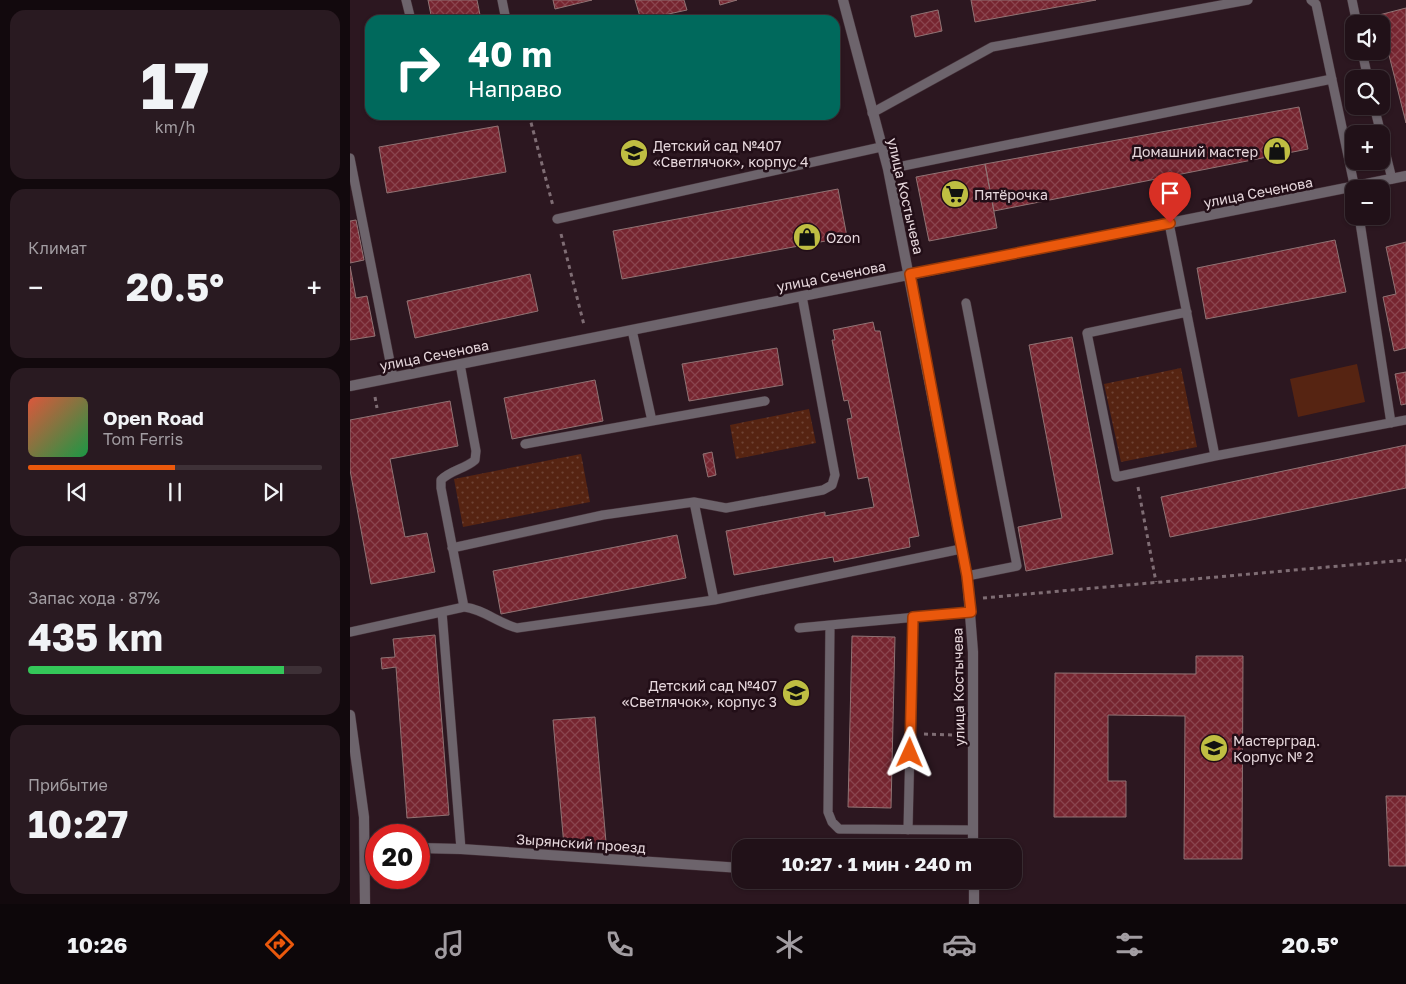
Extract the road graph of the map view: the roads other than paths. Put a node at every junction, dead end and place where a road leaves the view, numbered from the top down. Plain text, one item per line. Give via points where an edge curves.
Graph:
1 (406, 0) edge
2 (502, 0) edge
3 (843, 0) edge
4 (1248, 0) edge
5 (1311, 0) edge
6 (1352, 0) edge
7 (410, 15) edge
8 (505, 15) edge
9 (1355, 15) edge
10 (1332, 78) junction
11 (872, 113) junction
12 (881, 146) junction
13 (350, 158) edge
14 (888, 170) junction
15 (1390, 170) edge
16 (1406, 176) edge
17 (1392, 179) junction
18 (1353, 180) edge
19 (1388, 180) edge
20 (1345, 190) edge
21 (557, 219) dead end
22 (1170, 223) junction
23 (1360, 225) edge
24 (910, 274) junction
25 (802, 296) junction
26 (966, 303) dead end
27 (1187, 312) junction
28 (632, 330) junction
29 (460, 364) junction
30 (392, 377) junction
31 (350, 386) edge
32 (765, 401) dead end
33 (1406, 420) edge
34 (652, 421) junction
35 (1391, 423) junction
36 (526, 444) dead end
37 (1215, 456) junction
38 (694, 502) junction
39 (452, 548) junction
40 (962, 549) junction
41 (967, 576) junction
42 (714, 600) junction
43 (464, 607) junction
44 (442, 612) junction
45 (971, 612) junction
46 (913, 617) junction
47 (830, 624) junction
48 (799, 628) dead end
49 (350, 632) edge
50 (350, 715) edge
51 (366, 824) edge
52 (908, 830) junction
53 (973, 830) junction
54 (973, 839) edge
55 (430, 848) edge
56 (462, 849) junction
57 (732, 867) edge
58 (367, 889) edge
59 (974, 889) edge
60 (365, 904) edge
61 (974, 904) edge

1 - 7 lane
2 - 8 lane
3 - 11 street, улица Костычева
4 - 11 lane via 992,47
5 - 10 lane via 1316,4
6 - 9 lane
10 - 14 lane
10 - 18 lane
11 - 12 street, улица Костычева
12 - 14 street, улица Костычева
12 - 21 lane
13 - 30 lane
14 - 24 street, улица Костычева
15 - 17 lane
16 - 17 street, улица Сеченова
17 - 19 street, улица Сеченова
20 - 22 street, улица Сеченова
22 - 24 street, улица Сеченова
22 - 27 lane
23 - 35 lane
24 - 25 street, улица Сеченова
24 - 40 street, улица Костычева
25 - 28 street, улица Сеченова
25 - 38 lane via 835,475 832,485 823,490 726,508
26 - 41 lane via 1017,566
27 - 37 lane
27 - 37 lane via 1087,333 1116,477
28 - 29 street, улица Сеченова
28 - 34 lane
29 - 30 street, улица Сеченова
29 - 39 lane via 476,451 475,460 469,466 446,475 442,480
30 - 31 street, улица Сеченова
32 - 34 lane
33 - 35 lane
34 - 36 lane
35 - 37 lane
38 - 39 lane via 603,515
38 - 42 lane
39 - 43 lane
40 - 41 street, улица Костычева
40 - 42 lane
41 - 45 street, улица Костычева
42 - 43 lane via 517,628
43 - 44 lane
44 - 49 lane
44 - 56 lane
45 - 46 lane
45 - 53 street, улица Костычева
46 - 47 lane
46 - 52 lane
47 - 48 lane
47 - 52 lane via 828,812 839,829
50 - 51 street
52 - 53 lane
53 - 54 street, улица Костычева
55 - 56 street, Зырянский проезд
56 - 57 street, Зырянский проезд
58 - 60 street
59 - 61 street

